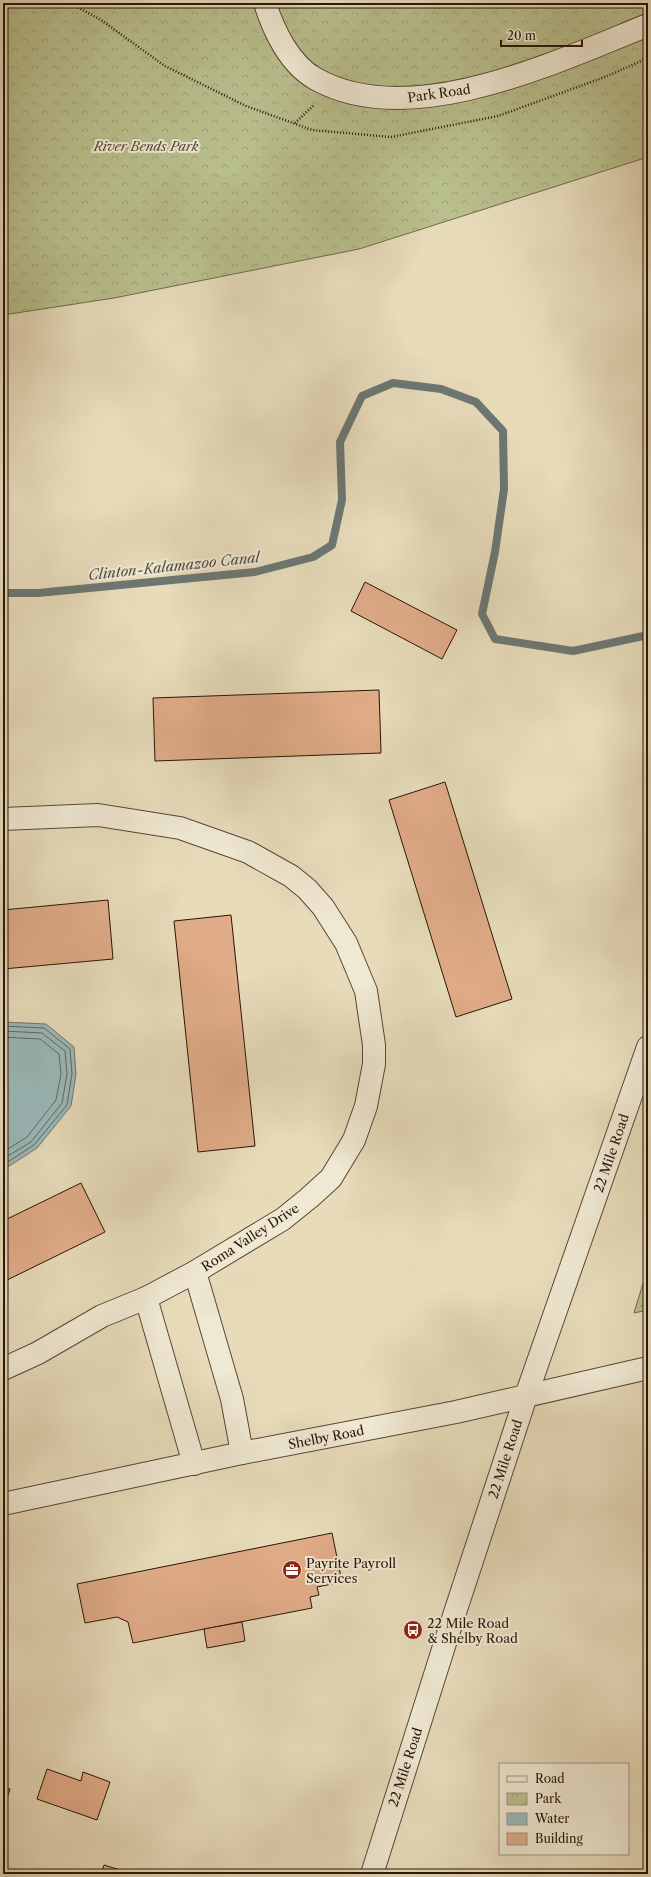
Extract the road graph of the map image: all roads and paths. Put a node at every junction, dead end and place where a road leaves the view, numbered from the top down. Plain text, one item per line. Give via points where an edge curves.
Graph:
1 (265, 3) edge
2 (648, 25) edge
3 (3, 819) edge
4 (648, 1047) edge
5 (195, 1272) junction
6 (146, 1298) junction
7 (648, 1368) edge
8 (3, 1369) edge
9 (526, 1396) junction
10 (242, 1453) junction
11 (194, 1464) junction
12 (3, 1504) edge
13 (372, 1874) edge

1 - 2 street, Park Road via 281,44 314,79 354,94 389,98 446,94 475,88 545,66
3 - 5 street, Roma Valley Drive via 98,815 180,828 248,852 279,868 307,889 346,943 366,992 374,1045 374,1064 366,1106 354,1140 331,1178 309,1198 283,1219
4 - 9 street, 22 Mile Road
5 - 6 street, Roma Valley Drive
5 - 10 street, Roma Valley Drive via 232,1399
6 - 8 street, Roma Valley Drive via 102,1316 38,1353
6 - 11 street
7 - 9 street, Shelby Road
9 - 10 street, Shelby Road
9 - 13 street, 22 Mile Road
10 - 11 street, Shelby Road
11 - 12 street, Shelby Road

